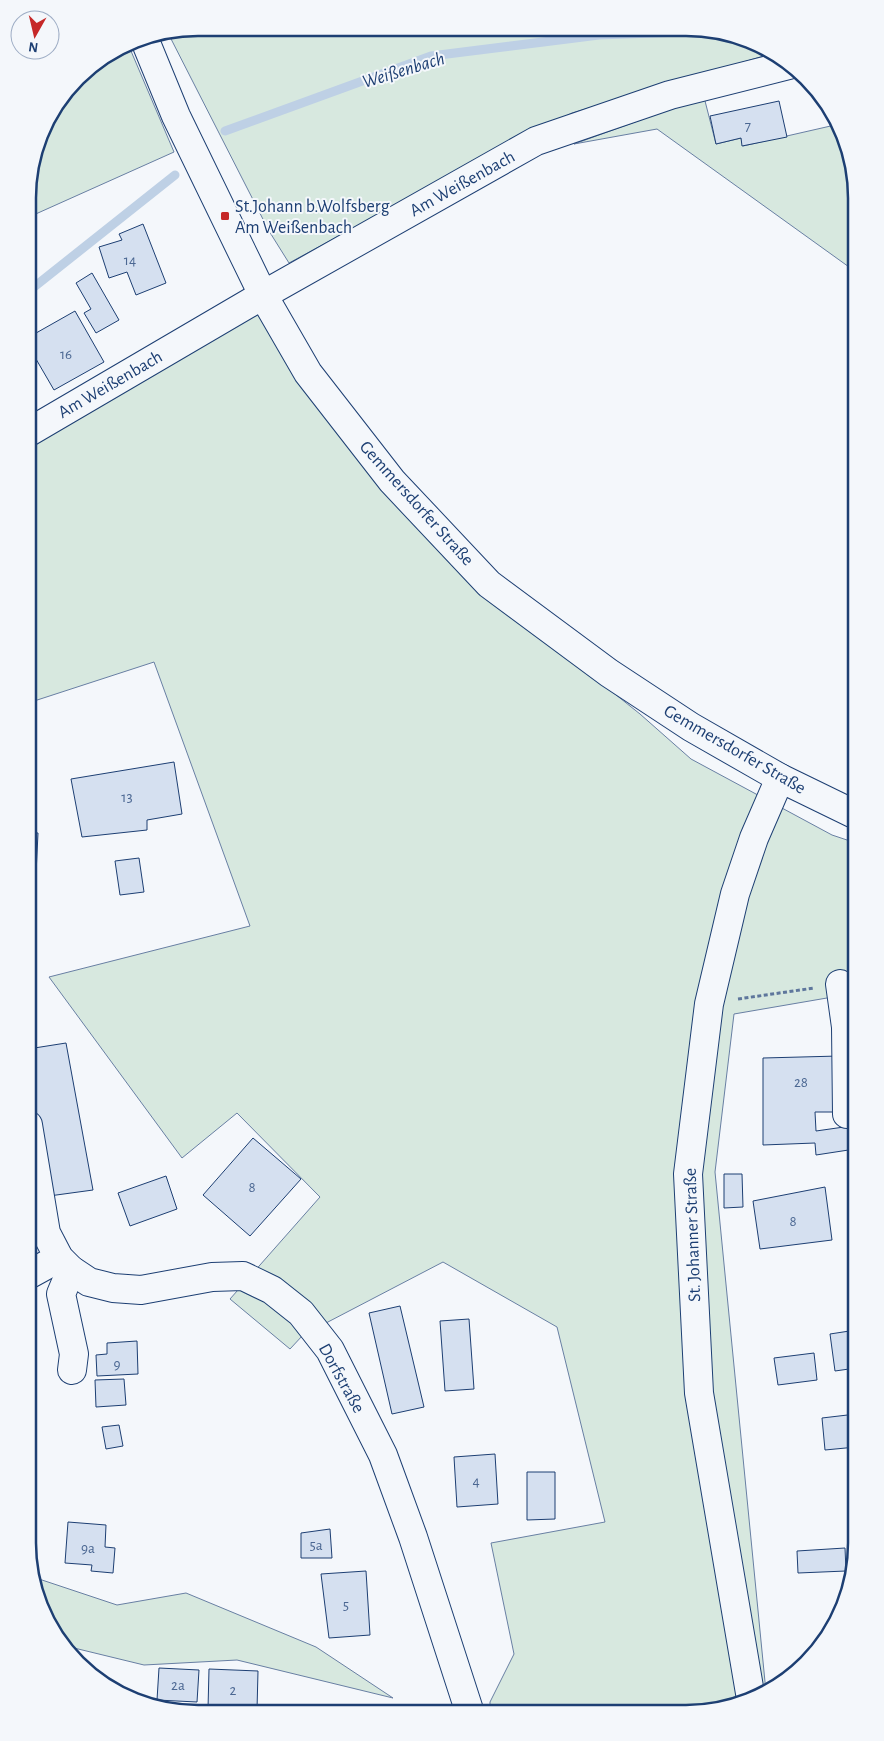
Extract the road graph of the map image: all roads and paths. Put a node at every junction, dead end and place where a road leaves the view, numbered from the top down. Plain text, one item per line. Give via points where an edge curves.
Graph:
1 (147, 45) edge
2 (780, 67) edge
3 (263, 295) junction
4 (36, 428) edge
5 (780, 778) junction
6 (848, 810) edge
7 (840, 984) joint
8 (709, 1004) junction
9 (847, 1114) dead end
10 (36, 1173) edge
11 (65, 1264) junction
12 (36, 1273) edge
13 (72, 1370) dead end
14 (749, 1691) edge
15 (467, 1705) edge

1 - 3 street, Gemmersdorfer Straße via 176,116
2 - 3 street, Am Weißenbach via 670,95 536,141
3 - 4 street, Am Weißenbach
3 - 5 street, Gemmersdorfer Straße via 308,372 359,439 392,481 489,584 609,673 691,727
5 - 6 street, Gemmersdorfer Straße
5 - 8 street, St. Johanner Straße via 754,838 735,894
7 - 8 path
7 - 9 street via 846,1027
8 - 14 street, St. Johanner Straße via 688,1174 699,1393
10 - 11 street via 46,1233
11 - 12 street
11 - 13 street via 61,1294 74,1354
11 - 15 street, Dorfstraße via 89,1282 141,1290 212,1277 243,1276 272,1290 302,1314 330,1350 383,1455

